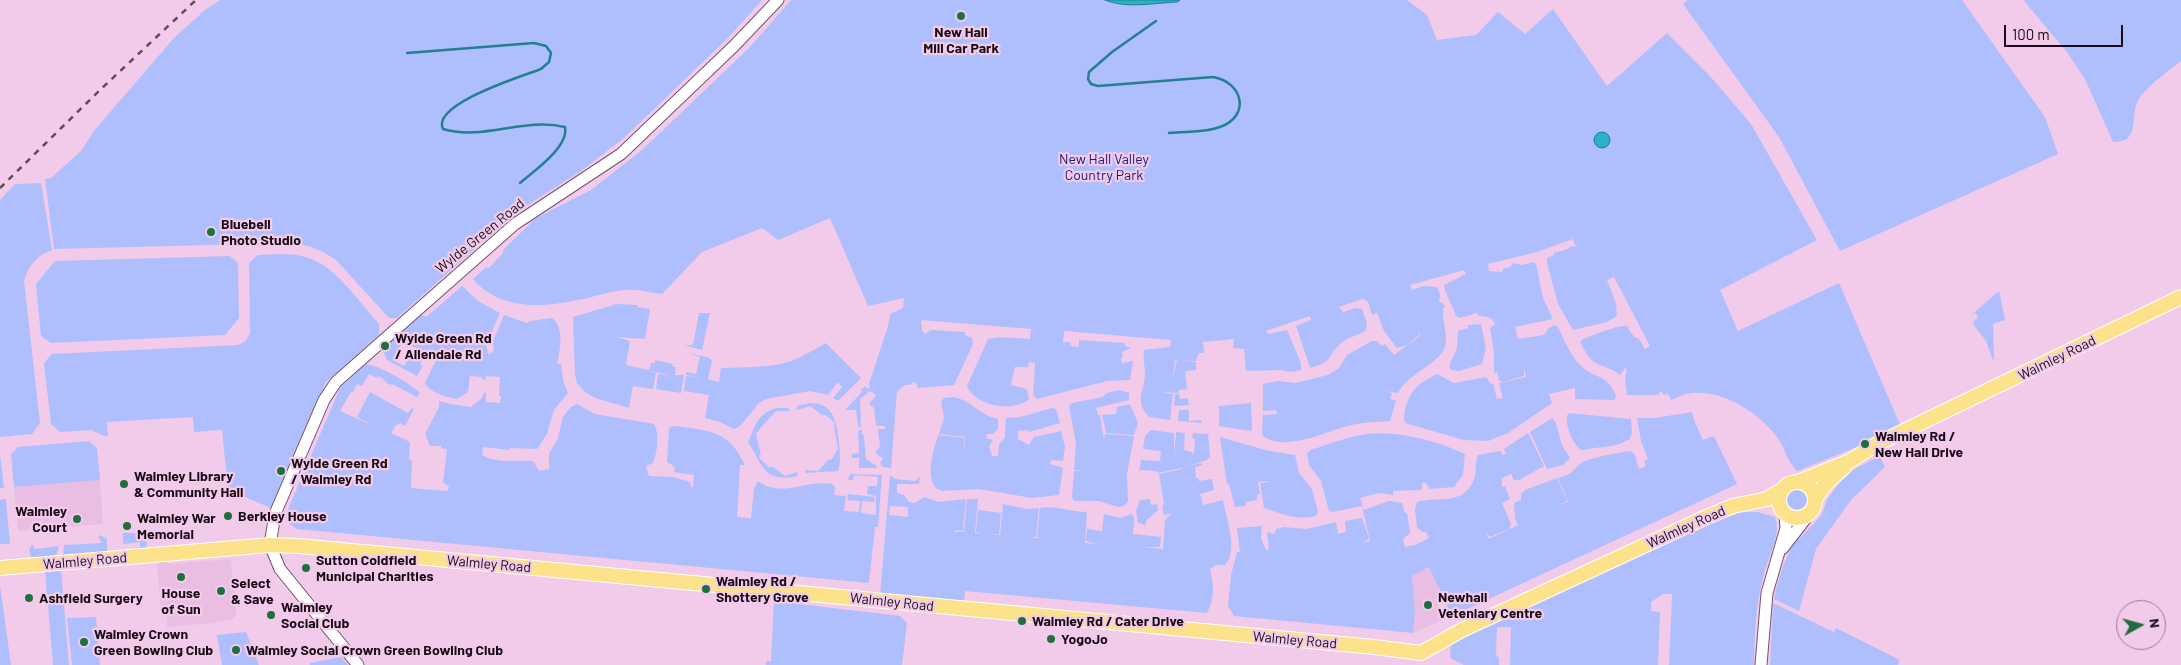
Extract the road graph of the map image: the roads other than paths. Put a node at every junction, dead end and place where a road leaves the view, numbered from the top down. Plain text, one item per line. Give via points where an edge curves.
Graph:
1 (778, 0) edge
2 (2181, 297) edge
3 (1850, 461) junction
4 (1798, 482) junction
5 (1780, 492) junction
6 (1815, 499) junction
7 (1752, 502) junction
8 (1784, 513) junction
9 (1810, 513) junction
10 (270, 545) junction
11 (1779, 553) junction
12 (0, 568) edge
13 (358, 665) edge
14 (1761, 665) edge

1 - 10 street, Wylde Green Road via 621,154 515,224 336,382 324,400 275,514
2 - 3 main road, Walmley Road via 1875,445
3 - 4 main road, Walmley Road
3 - 6 main road
4 - 5 main road via 1790,483
4 - 6 main road via 1811,488
5 - 7 main road, Walmley Road
5 - 8 main road via 1778,501
6 - 9 main road
7 - 8 main road
7 - 10 main road, Walmley Road via 1733,506 1686,526 1462,630 1421,654 1374,647
8 - 9 main road via 1795,519
8 - 11 street via 1786,528
9 - 11 street
10 - 12 main road, Walmley Road
10 - 13 street via 280,569
11 - 14 street via 1767,593

